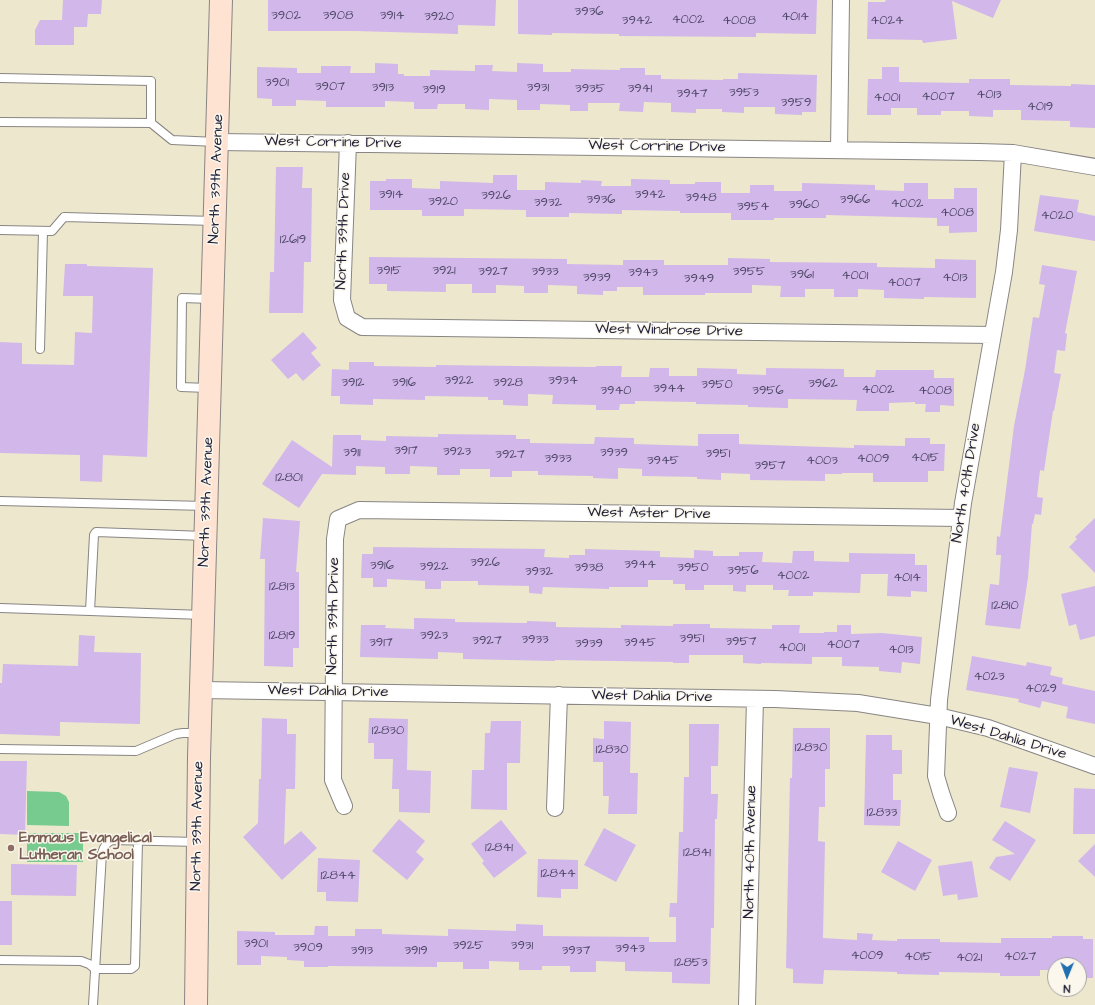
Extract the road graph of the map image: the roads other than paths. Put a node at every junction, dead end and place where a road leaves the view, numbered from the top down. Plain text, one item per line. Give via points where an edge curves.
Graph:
1 (221, 0) edge
2 (841, 0) edge
3 (0, 78) edge
4 (0, 122) edge
5 (151, 123) junction
6 (218, 142) junction
7 (348, 143) junction
8 (839, 150) junction
9 (1013, 153) junction
10 (1095, 166) edge
11 (216, 221) junction
12 (0, 230) edge
13 (43, 231) junction
14 (213, 299) junction
15 (347, 318) joint
16 (992, 335) junction
17 (40, 349) dead end
18 (210, 388) junction
19 (0, 501) edge
20 (207, 506) junction
21 (961, 518) junction
22 (338, 519) joint
23 (206, 536) junction
24 (0, 608) edge
25 (90, 611) junction
26 (203, 615) junction
27 (201, 690) junction
28 (333, 692) junction
29 (559, 695) junction
30 (755, 699) junction
31 (938, 716) junction
32 (200, 733) junction
33 (0, 749) edge
34 (1095, 766) edge
35 (344, 806) dead end
36 (555, 808) dead end
37 (948, 813) dead end
38 (138, 841) junction
39 (198, 842) junction
40 (0, 960) edge
41 (95, 969) junction
42 (93, 1005) edge
43 (196, 1005) edge
44 (747, 1005) edge

1 - 6 street, North 39th Avenue
2 - 8 street
3 - 5 lane via 152,81
4 - 5 lane
5 - 6 lane via 172,140
6 - 7 street, West Corrine Drive
6 - 11 street, North 39th Avenue
7 - 8 street, West Corrine Drive
7 - 15 street, North 39th Drive via 342,300
8 - 9 street, West Corrine Drive
9 - 10 street, West Corrine Drive
9 - 16 street, North 40th Drive via 1005,265
11 - 13 lane via 64,217 52,231
11 - 14 street, North 39th Avenue
12 - 13 lane
13 - 17 lane
14 - 18 street, North 39th Avenue
14 - 18 lane via 182,298 181,387
15 - 16 street, West Windrose Drive via 362,327
16 - 21 street, North 40th Drive
18 - 20 street, North 39th Avenue
19 - 20 lane
20 - 23 street, North 39th Avenue
21 - 22 street, West Aster Drive via 359,510
21 - 31 street, North 40th Drive
22 - 28 street, North 39th Drive via 335,539
23 - 25 lane via 96,532
23 - 26 street, North 39th Avenue
24 - 25 lane
25 - 26 lane
26 - 27 street, North 39th Avenue
27 - 28 street, West Dahlia Drive
27 - 32 street, North 39th Avenue
28 - 29 street, West Dahlia Drive
28 - 35 street, North 39th Drive via 333,780
29 - 30 street, West Dahlia Drive
29 - 36 street
30 - 31 street, West Dahlia Drive via 858,703
30 - 44 street, North 40th Avenue
31 - 34 street, West Dahlia Drive via 988,728
31 - 37 street, North 40th Drive via 936,776
32 - 33 lane via 176,734 136,750
32 - 39 street, North 39th Avenue
38 - 39 lane
38 - 41 lane via 112,840 107,843 102,853
38 - 41 lane via 135,966 131,969
39 - 43 street, North 39th Avenue
40 - 41 lane via 81,961
41 - 42 lane

